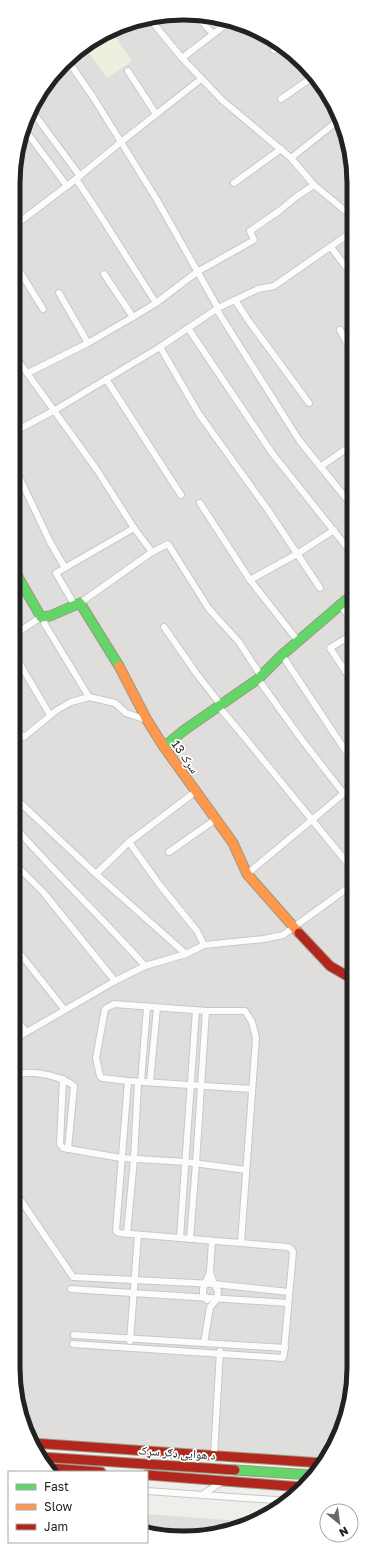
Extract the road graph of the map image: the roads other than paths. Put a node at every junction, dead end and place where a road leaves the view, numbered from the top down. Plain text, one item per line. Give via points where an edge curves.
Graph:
1 (201, 21) edge
2 (153, 23) edge
3 (224, 26) edge
4 (213, 34) junction
5 (182, 58) junction
6 (71, 65) edge
7 (128, 71) dead end
8 (201, 79) junction
9 (309, 79) edge
10 (281, 99) dead end
11 (156, 114) junction
12 (35, 115) edge
13 (335, 123) edge
14 (28, 134) edge
15 (121, 142) junction
16 (281, 150) junction
17 (291, 158) junction
18 (78, 178) junction
19 (234, 183) dead end
20 (314, 185) junction
21 (67, 186) junction
22 (347, 212) edge
23 (20, 222) edge
24 (347, 235) edge
25 (331, 247) junction
26 (347, 268) edge
27 (20, 272) edge
28 (197, 272) junction
29 (104, 274) dead end
30 (59, 293) dead end
31 (235, 300) junction
32 (156, 302) junction
33 (43, 309) dead end
34 (217, 309) junction
35 (133, 318) junction
36 (188, 328) junction
37 (340, 330) dead end
38 (88, 343) junction
39 (347, 343) edge
40 (160, 346) junction
41 (20, 362) edge
42 (28, 372) junction
43 (106, 379) junction
44 (309, 403) dead end
45 (55, 410) junction
46 (20, 429) edge
47 (347, 448) edge
48 (320, 467) junction
49 (20, 479) edge
50 (181, 495) dead end
51 (347, 500) edge
52 (200, 503) dead end
53 (134, 528) junction
54 (334, 530) junction
55 (347, 548) edge
56 (152, 552) junction
57 (297, 554) junction
58 (65, 568) junction
59 (20, 580) edge
60 (250, 580) junction
61 (320, 588) dead end
62 (347, 599) edge
63 (77, 604) junction
64 (340, 605) junction
65 (347, 615) edge
66 (43, 618) junction
67 (164, 627) dead end
68 (20, 631) edge
69 (347, 637) edge
70 (298, 641) junction
71 (282, 655) junction
72 (20, 664) edge
73 (347, 675) edge
74 (260, 677) junction
75 (89, 697) junction
76 (220, 706) junction
77 (50, 715) junction
78 (147, 720) junction
79 (20, 733) edge
80 (164, 747) junction
81 (347, 753) edge
82 (195, 792) junction
83 (347, 792) edge
84 (344, 794) junction
85 (20, 803) edge
86 (216, 819) junction
87 (312, 821) junction
88 (20, 833) edge
89 (129, 842) junction
90 (169, 852) dead end
91 (347, 864) edge
92 (20, 869) edge
93 (96, 874) junction
94 (247, 874) junction
95 (347, 888) edge
96 (294, 927) junction
97 (204, 945) junction
98 (20, 954) edge
99 (186, 954) junction
100 (145, 966) junction
101 (347, 976) edge
102 (115, 981) junction
103 (147, 1007) junction
104 (157, 1008) junction
105 (64, 1009) junction
106 (196, 1010) junction
107 (206, 1011) junction
108 (20, 1024) edge
109 (26, 1032) junction
110 (20, 1036) edge
111 (20, 1075) edge
112 (63, 1080) junction
113 (128, 1081) junction
114 (140, 1082) junction
115 (150, 1082) junction
116 (191, 1085) junction
117 (201, 1086) junction
118 (252, 1089) junction
119 (68, 1149) junction
120 (121, 1158) junction
121 (134, 1159) junction
122 (186, 1162) junction
123 (196, 1163) junction
124 (246, 1170) junction
125 (20, 1198) edge
126 (127, 1234) junction
127 (138, 1235) junction
128 (180, 1238) junction
129 (190, 1239) junction
130 (212, 1241) junction
131 (241, 1242) junction
132 (210, 1272) junction
133 (134, 1281) junction
134 (205, 1284) junction
135 (214, 1284) junction
136 (71, 1288) dead end
137 (289, 1292) junction
138 (133, 1293) junction
139 (206, 1298) junction
140 (217, 1299) junction
141 (288, 1303) junction
142 (210, 1307) junction
143 (74, 1335) dead end
144 (130, 1338) junction
145 (204, 1343) junction
146 (73, 1344) dead end
147 (220, 1344) junction
148 (130, 1348) junction
149 (285, 1348) junction
150 (220, 1354) junction
151 (38, 1442) edge
152 (154, 1450) junction
153 (214, 1455) junction
154 (48, 1457) edge
155 (299, 1461) junction
156 (316, 1462) edge
157 (153, 1463) junction
158 (55, 1469) edge
159 (88, 1471) edge
160 (299, 1474) junction
161 (307, 1474) edge
162 (148, 1475) edge
163 (223, 1481) junction
164 (295, 1487) edge
165 (148, 1491) edge
166 (202, 1494) junction
167 (278, 1500) edge

1 - 4 street
2 - 5 street
3 - 4 street
4 - 5 street
5 - 8 street
6 - 15 street
7 - 11 street
8 - 11 street
8 - 16 street via 222,101
9 - 10 street
11 - 15 street
12 - 18 street
13 - 17 street
14 - 21 street
15 - 18 street
15 - 28 street
16 - 17 street
16 - 19 street
17 - 20 street
18 - 21 street
18 - 32 street
20 - 22 street
20 - 28 street via 250,231 254,240
21 - 23 street
24 - 25 street
25 - 26 street
25 - 31 street via 274,286 258,289
27 - 33 street
28 - 32 street
28 - 34 street
29 - 35 street
30 - 38 street
31 - 34 street
31 - 44 street
32 - 35 street
34 - 36 street
34 - 48 street via 299,440
35 - 38 street
36 - 40 street
36 - 54 street via 272,452
37 - 39 street
38 - 42 street
40 - 43 street
40 - 57 street via 199,414
41 - 42 street
42 - 45 street
43 - 45 street
43 - 50 street
45 - 46 street
45 - 53 street
47 - 48 street
48 - 51 street
49 - 58 street
52 - 60 street
53 - 56 street
53 - 58 street
54 - 55 street
54 - 57 street
56 - 63 street
56 - 74 street via 168,544 209,609 238,642
57 - 60 street
57 - 61 street
58 - 63 street via 56,573
59 - 66 street
60 - 70 street
62 - 64 street
63 - 66 street
63 - 78 street, سرک 13 via 113,655
64 - 65 street
64 - 70 street
66 - 68 street
66 - 75 street
67 - 76 street
69 - 73 street via 330,648
70 - 71 street
71 - 74 street
71 - 81 street
72 - 77 street
74 - 76 street
74 - 84 street via 302,740
75 - 77 street via 71,702
75 - 78 street via 115,703 126,714
76 - 80 street
76 - 87 street
77 - 79 street via 24,737
78 - 80 street, سرک 13
80 - 82 street, سرک 13
82 - 86 street, سرک 13
82 - 89 street
83 - 84 street
84 - 87 street
85 - 93 street
86 - 90 street
86 - 94 street, سرک 13 via 233,842
87 - 91 street
87 - 94 street
88 - 100 street
89 - 93 street
89 - 97 street via 197,931
92 - 102 street via 43,892
93 - 99 street
94 - 96 street, سرک 13
95 - 96 street
96 - 97 street via 283,935 264,939
96 - 101 street, سرک 13 via 330,966
97 - 99 street
98 - 105 street
99 - 100 street
100 - 102 street
102 - 105 street
103 - 104 street
103 - 113 street via 114,1004 105,1009 102,1017 96,1058 100,1076
103 - 114 street
104 - 106 street
104 - 115 street
105 - 109 street
106 - 107 street
106 - 116 street
107 - 117 street
107 - 118 street via 245,1011 252,1022 256,1038
108 - 109 street
109 - 110 street
111 - 112 street via 24,1073
112 - 119 street via 60,1144
112 - 119 street via 74,1087
113 - 114 street
113 - 120 street
114 - 115 street
114 - 121 street
115 - 116 street
116 - 117 street
116 - 122 street
117 - 118 street
117 - 123 street
118 - 124 street
119 - 120 street
120 - 121 street
120 - 126 street via 116,1231
121 - 122 street
121 - 126 street
122 - 123 street
122 - 128 street
123 - 124 street
123 - 129 street
124 - 131 street
125 - 133 street via 73,1277
126 - 127 street
127 - 128 street
127 - 133 street
128 - 129 street
129 - 130 street
130 - 131 street
130 - 132 street
131 - 137 street via 292,1249
132 - 134 street
132 - 135 street
133 - 134 street
133 - 138 street
134 - 135 street
134 - 139 street via 203,1294
135 - 137 street
135 - 140 street via 218,1291
136 - 138 street
137 - 141 street
138 - 139 street
138 - 144 street
139 - 140 street
139 - 142 street
140 - 141 street
140 - 142 street
141 - 149 street
142 - 145 street
143 - 144 street
144 - 145 street
144 - 148 street
145 - 147 street
146 - 148 street
147 - 149 street
147 - 150 street
148 - 150 street
149 - 150 street via 283,1358
150 - 153 street
151 - 152 street
152 - 153 street
152 - 157 street
153 - 155 street
154 - 157 street, د هوایی ډګر سړک
155 - 156 street
155 - 160 street
157 - 160 street, د هوایی ډګر سړک
158 - 159 street
160 - 161 street, د هوایی ډګر سړک
162 - 163 street, د هوایی ډګر سړک
163 - 164 street, د هوایی ډګر سړک
163 - 166 street
165 - 166 street
166 - 167 street

